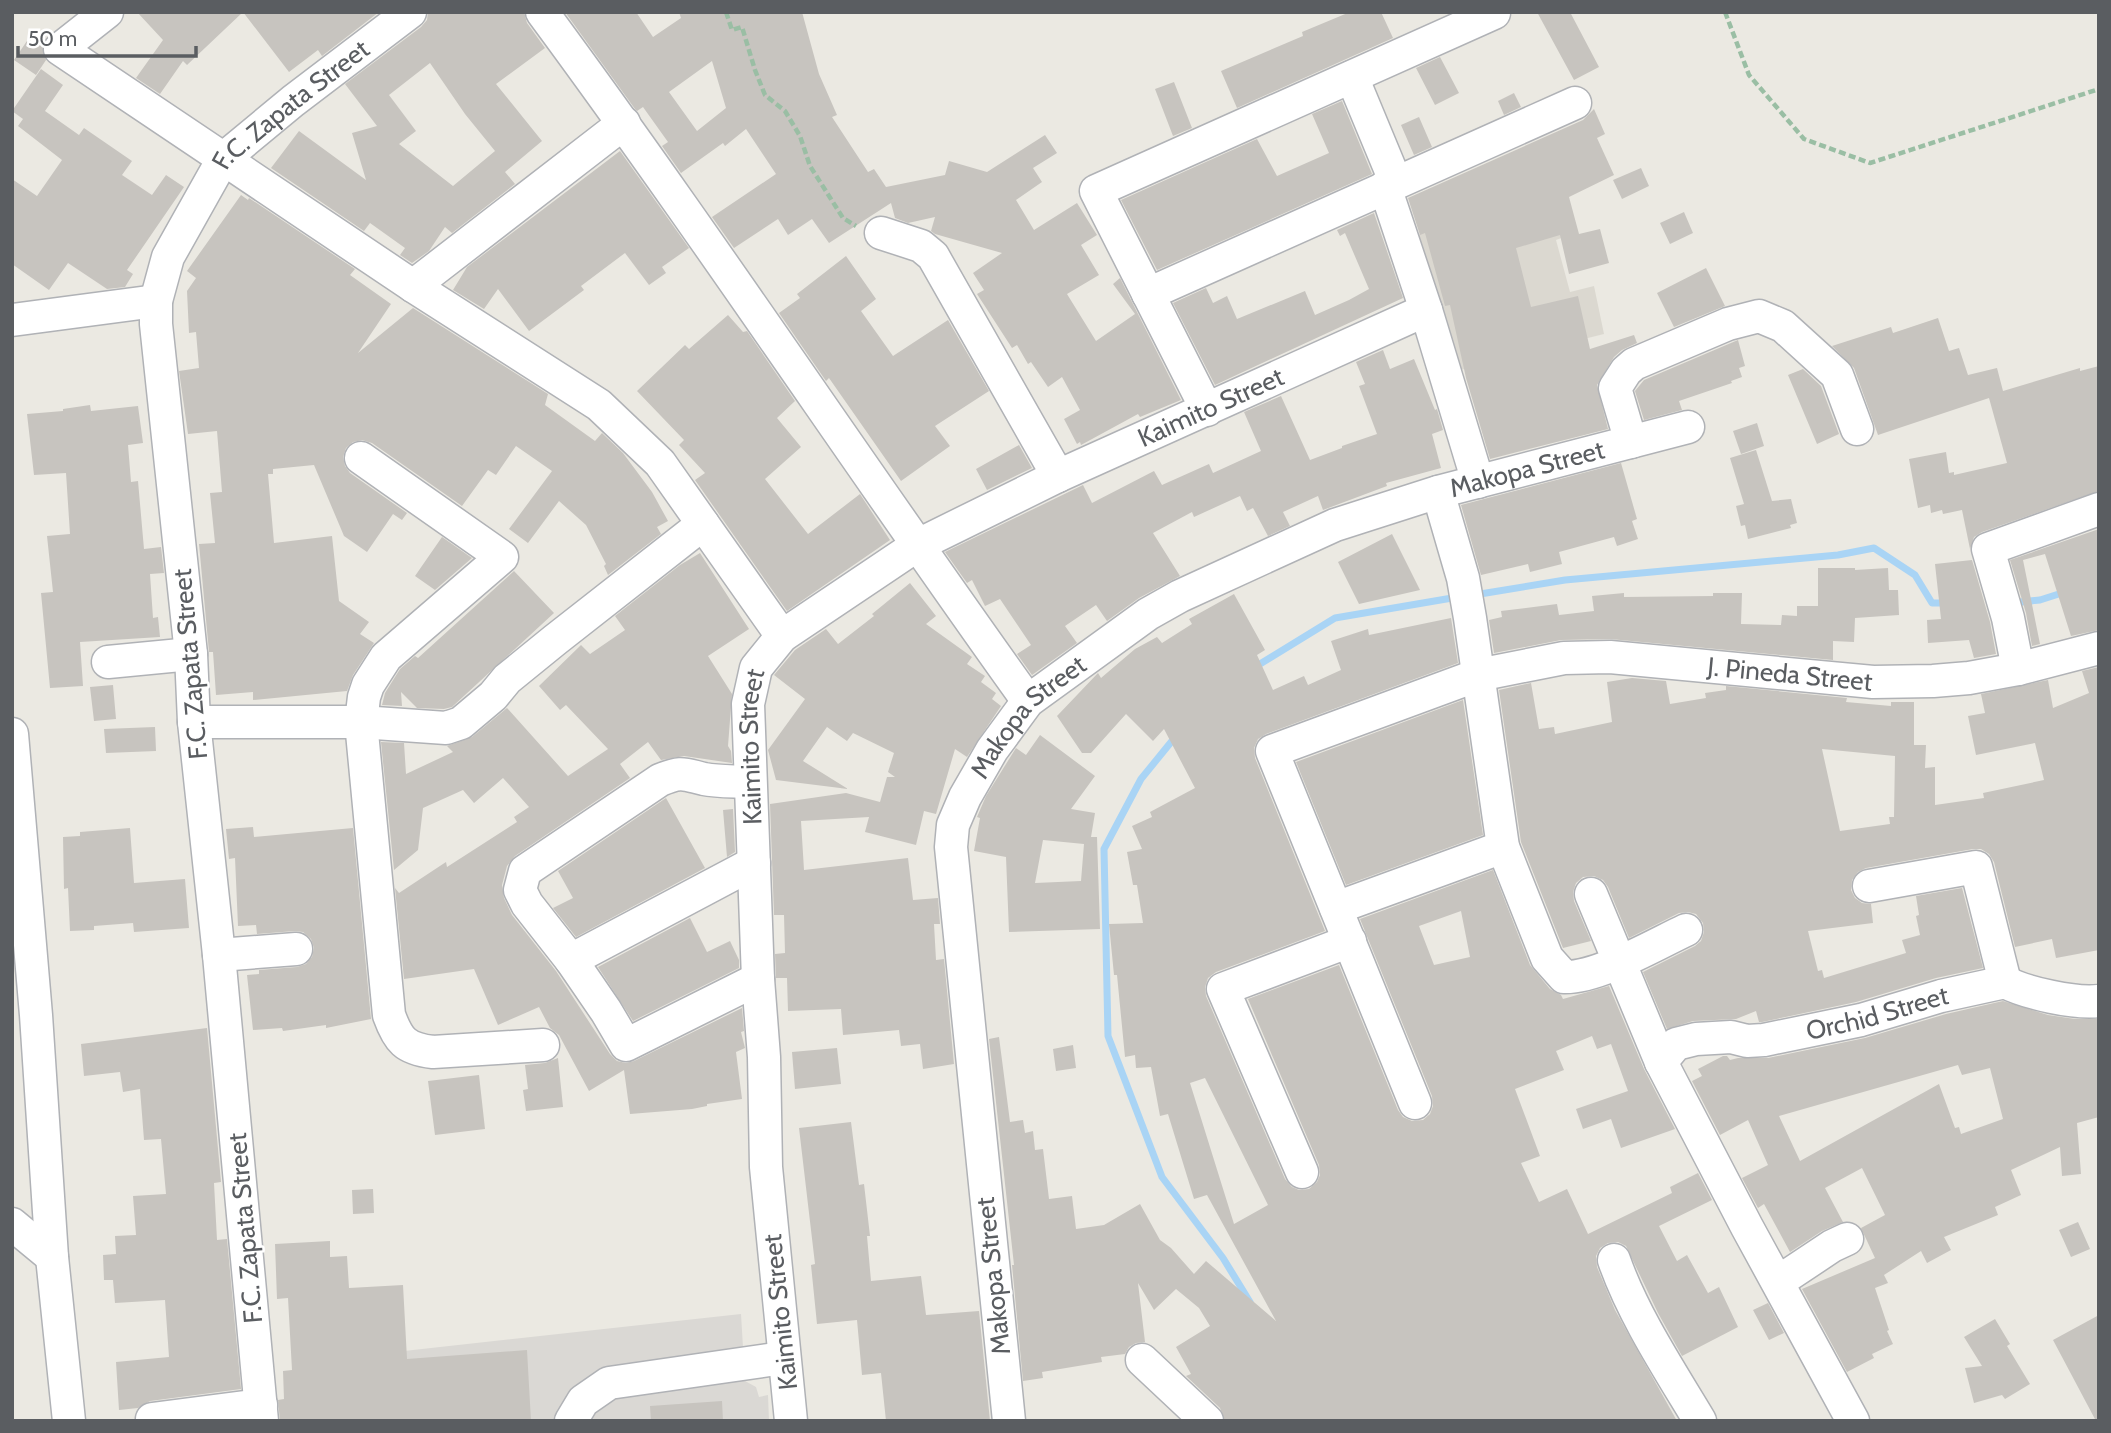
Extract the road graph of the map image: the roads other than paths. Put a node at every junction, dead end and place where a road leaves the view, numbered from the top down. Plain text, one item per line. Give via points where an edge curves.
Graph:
1 (107, 12) edge
2 (410, 12) edge
3 (542, 12) edge
4 (1494, 13) edge
5 (1352, 77) junction
6 (1575, 103) dead end
7 (624, 123) junction
8 (223, 159) junction
9 (1390, 185) junction
10 (881, 233) road end
11 (413, 286) junction
12 (1148, 295) junction
13 (156, 301) junction
14 (1426, 310) junction
15 (12, 320) edge
16 (1207, 410) junction
17 (1688, 427) dead end
18 (1857, 429) dead end
19 (1631, 442) junction
20 (361, 458) dead end
21 (1058, 476) junction
22 (1478, 482) junction
23 (1438, 492) junction
24 (2099, 509) edge
25 (703, 524) junction
26 (916, 546) junction
27 (782, 636) junction
28 (2099, 648) edge
29 (191, 654) junction
30 (107, 662) dead end
31 (2018, 669) junction
32 (1478, 675) junction
33 (1028, 701) junction
34 (194, 722) junction
35 (361, 722) junction
36 (12, 734) edge
37 (749, 782) junction
38 (1503, 847) junction
39 (18, 857) edge
40 (754, 863) junction
41 (1869, 886) dead end
42 (1591, 894) dead end
43 (1336, 908) junction
44 (1686, 930) dead end
45 (1350, 941) junction
46 (296, 949) dead end
47 (219, 955) junction
48 (571, 960) junction
49 (1618, 962) junction
50 (758, 979) junction
51 (2005, 982) junction
52 (2099, 1001) edge
53 (543, 1045) dead end
54 (1661, 1062) junction
55 (1415, 1103) dead end
56 (1302, 1172) dead end
57 (12, 1224) edge
58 (1847, 1239) dead end
59 (52, 1257) junction
60 (1614, 1260) dead end
61 (1778, 1282) junction
62 (783, 1359) junction
63 (1142, 1360) dead end
64 (261, 1413) edge
65 (152, 1419) edge
66 (69, 1421) edge
67 (571, 1421) edge
68 (791, 1421) edge
69 (1009, 1421) edge
70 (1207, 1421) edge
71 (1700, 1421) edge
72 (1853, 1421) edge

1 - 8 street via 60,49
2 - 8 street, F.C. Zapata Street
3 - 7 street
4 - 5 street
5 - 9 street
5 - 12 street via 1096,191
6 - 9 street
7 - 11 street
7 - 26 street
8 - 11 street
8 - 13 street, F.C. Zapata Street via 169,257
9 - 12 street
9 - 14 street
10 - 21 street via 921,246 933,256
11 - 25 street via 599,405 660,463
12 - 16 street
13 - 15 street
13 - 29 street, F.C. Zapata Street
14 - 16 street, Kaimito Street
14 - 22 street
16 - 21 street, Kaimito Street
17 - 19 street, Makopa Street
18 - 19 street via 1837,374 1783,326 1759,316 1728,324 1626,371 1615,388
19 - 22 street, Makopa Street
20 - 35 street via 502,557 386,657 369,685
21 - 26 street, Kaimito Street
22 - 23 street, Makopa Street
23 - 32 street via 1463,578
23 - 33 street, Makopa Street via 1335,525 1180,596
24 - 31 street via 1987,549
25 - 27 street
25 - 35 street via 507,679 461,723 446,728
26 - 27 street, Kaimito Street
26 - 33 street
27 - 37 street, Kaimito Street via 756,668 748,704
28 - 31 street, J. Pineda Street
29 - 30 street
29 - 34 street, F.C. Zapata Street
31 - 32 street, J. Pineda Street via 1933,681 1873,682 1610,657 1564,658
32 - 38 street
32 - 43 street, J. Pineda Street via 1272,751
33 - 69 street, Makopa Street via 965,797 953,825 951,847
34 - 35 street
34 - 47 street, F.C. Zapata Street
35 - 53 street via 389,1014 396,1034 420,1051 433,1052
36 - 39 street
37 - 40 street, Kaimito Street
37 - 48 street via 674,774 525,871 520,890 527,904
38 - 43 street
38 - 49 street via 1547,958 1564,977 1578,977
39 - 59 street via 36,1015
40 - 48 street
40 - 50 street, Kaimito Street
41 - 51 street via 1976,867
42 - 49 street
43 - 45 street
44 - 49 street
45 - 55 street
45 - 56 street via 1223,989
46 - 47 street
47 - 64 street, F.C. Zapata Street
48 - 50 street via 626,1045
49 - 54 street
50 - 62 street, Kaimito Street via 766,1167
51 - 52 street, Orchid Street via 2060,997
51 - 54 street, Orchid Street via 1764,1040 1715,1037 1686,1042 1676,1045
54 - 61 street
57 - 59 street
58 - 61 street
59 - 66 street
60 - 71 street via 1623,1285
61 - 72 street
62 - 67 street via 609,1383 583,1401
62 - 68 street, Kaimito Street
63 - 70 street
64 - 65 street

